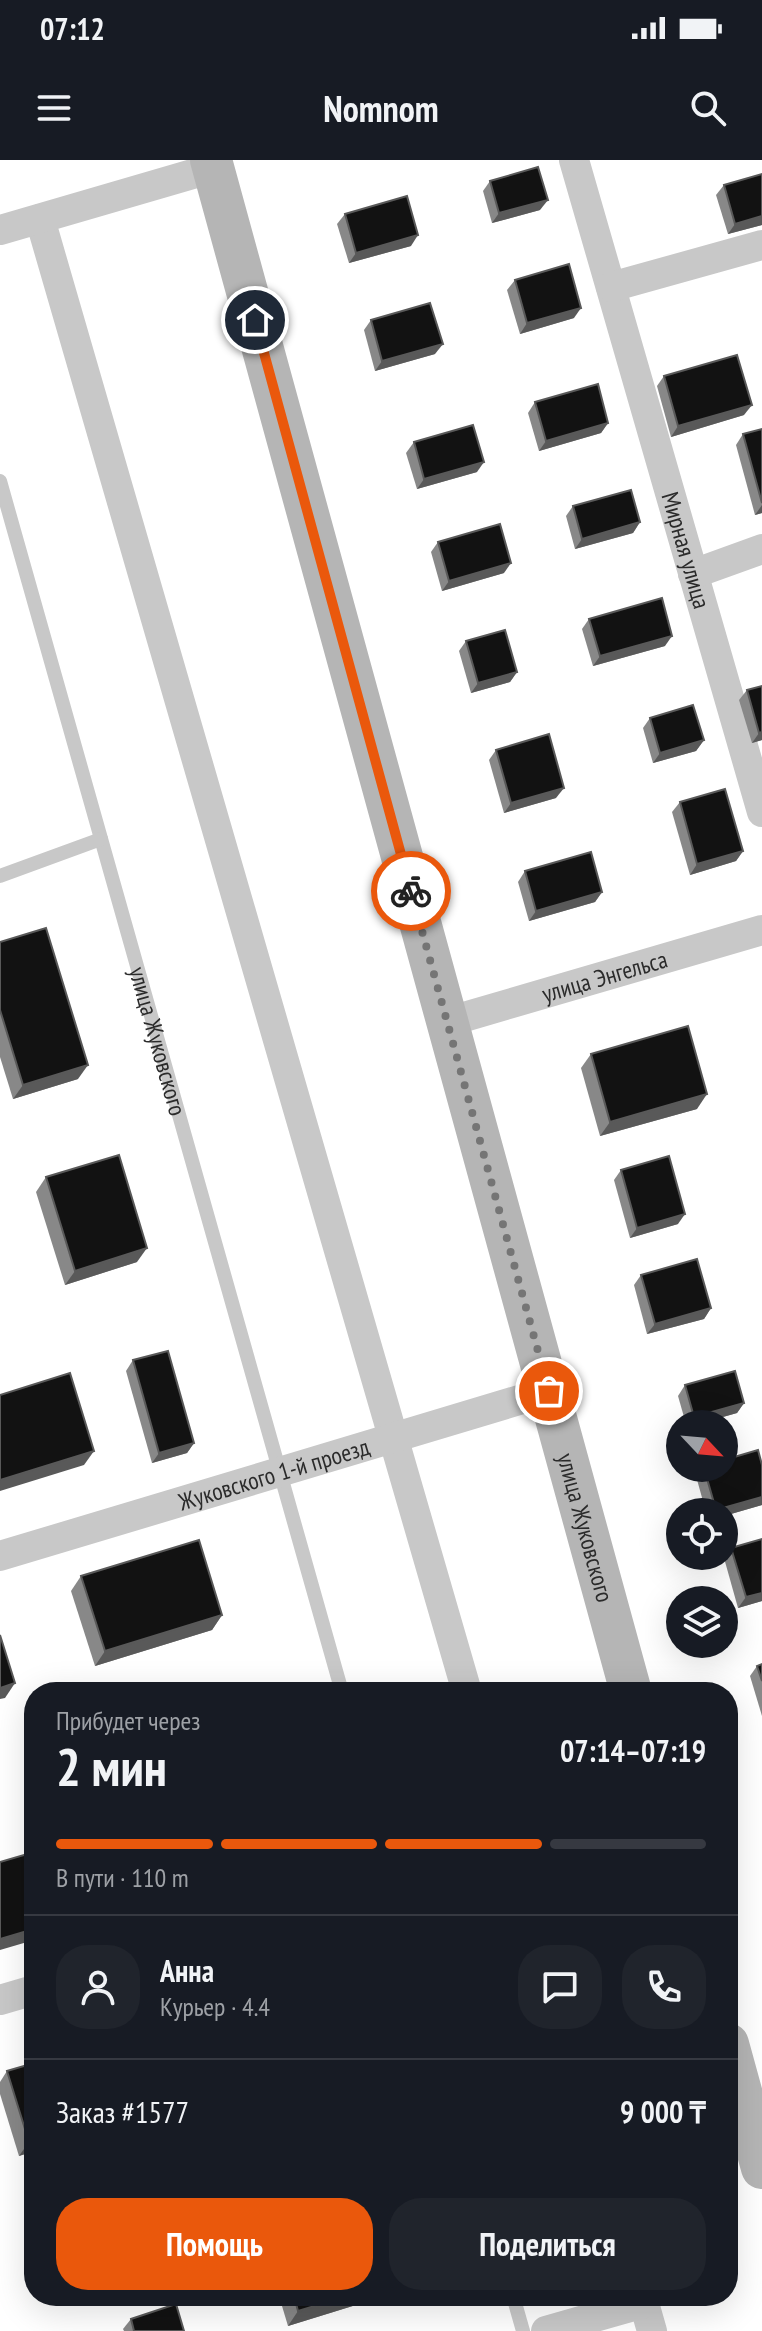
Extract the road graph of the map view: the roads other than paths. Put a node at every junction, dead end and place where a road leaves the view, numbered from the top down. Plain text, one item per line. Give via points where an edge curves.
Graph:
1 (574, 160) edge
2 (212, 164) edge
3 (40, 219) junction
4 (0, 230) edge
5 (762, 245) edge
6 (611, 287) junction
7 (0, 481) edge
8 (762, 549) edge
9 (693, 574) junction
10 (762, 812) edge
11 (101, 839) junction
12 (0, 876) edge
13 (762, 930) edge
14 (447, 1022) junction
15 (549, 1391) junction
16 (393, 1437) junction
17 (280, 1471) junction
18 (0, 1556) edge
19 (339, 1682) edge
20 (464, 1682) edge
21 (628, 1682) edge
22 (24, 1993) edge
23 (0, 2000) edge
24 (738, 2080) edge
25 (762, 2168) edge
26 (516, 2306) edge
27 (646, 2310) edge
28 (523, 2331) edge
29 (546, 2331) edge

1 - 6 street, Мирная улица
2 - 3 street
2 - 14 street, улица Жуковского
3 - 4 street
3 - 16 street
5 - 6 street
6 - 9 street, Мирная улица
7 - 11 lane, улица Жуковского
8 - 9 street
9 - 10 street, Мирная улица
11 - 12 lane
11 - 17 lane, улица Жуковского
13 - 14 street, улица Энгельса
14 - 15 street, улица Жуковского
15 - 16 street, Жуковского 1-й проезд
15 - 21 street, улица Жуковского
16 - 17 street, Жуковского 1-й проезд
16 - 20 street
17 - 18 street, Жуковского 1-й проезд
17 - 19 lane, улица Жуковского
22 - 23 street
24 - 25 street
26 - 28 lane
27 - 29 street

